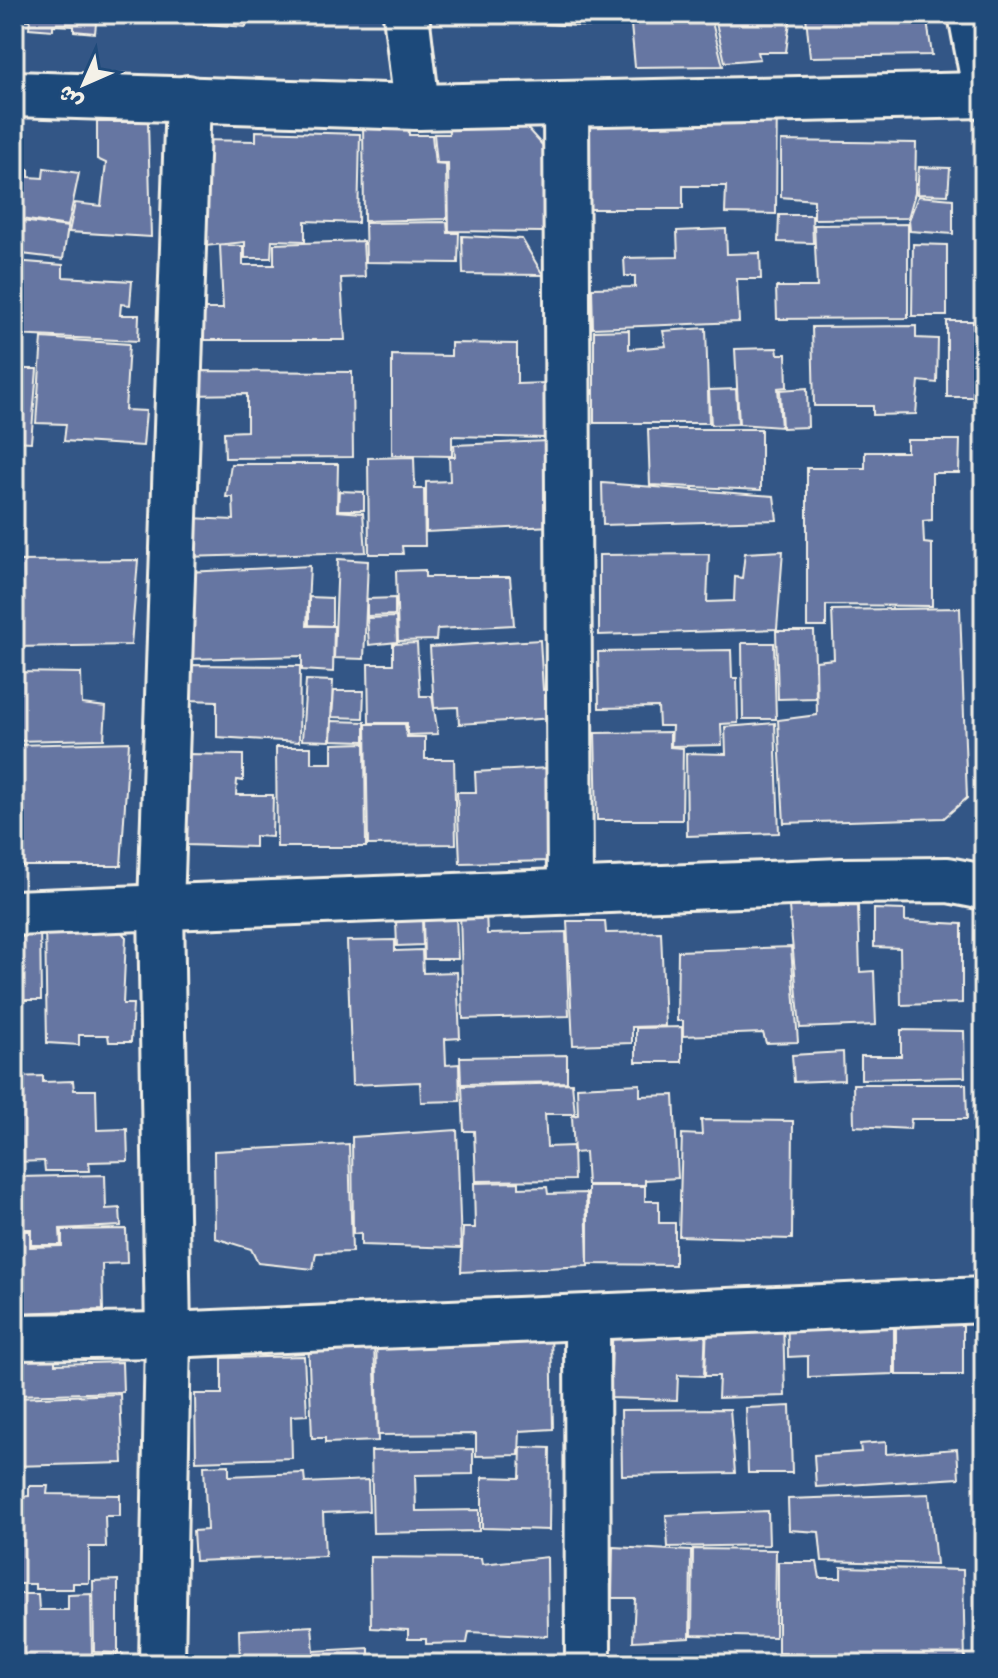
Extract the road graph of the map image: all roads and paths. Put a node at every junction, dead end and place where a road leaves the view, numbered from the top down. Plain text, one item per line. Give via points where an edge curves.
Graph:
1 (406, 14) edge
2 (971, 14) edge
3 (984, 83) edge
4 (14, 94) edge
5 (984, 95) edge
6 (188, 98) junction
7 (566, 105) junction
8 (417, 107) junction
9 (984, 887) edge
10 (570, 891) junction
11 (161, 907) junction
12 (14, 913) edge
13 (984, 1300) edge
14 (587, 1318) junction
15 (168, 1335) junction
16 (14, 1337) edge
17 (162, 1664) edge
18 (588, 1664) edge

1 - 8 street
2 - 3 street
4 - 6 street
5 - 7 street
6 - 8 street
6 - 11 street
7 - 8 street
7 - 10 street
9 - 10 street via 948,880
10 - 11 street
11 - 12 street
11 - 15 street
13 - 14 street
14 - 15 street
14 - 18 street
15 - 16 street
15 - 17 street

